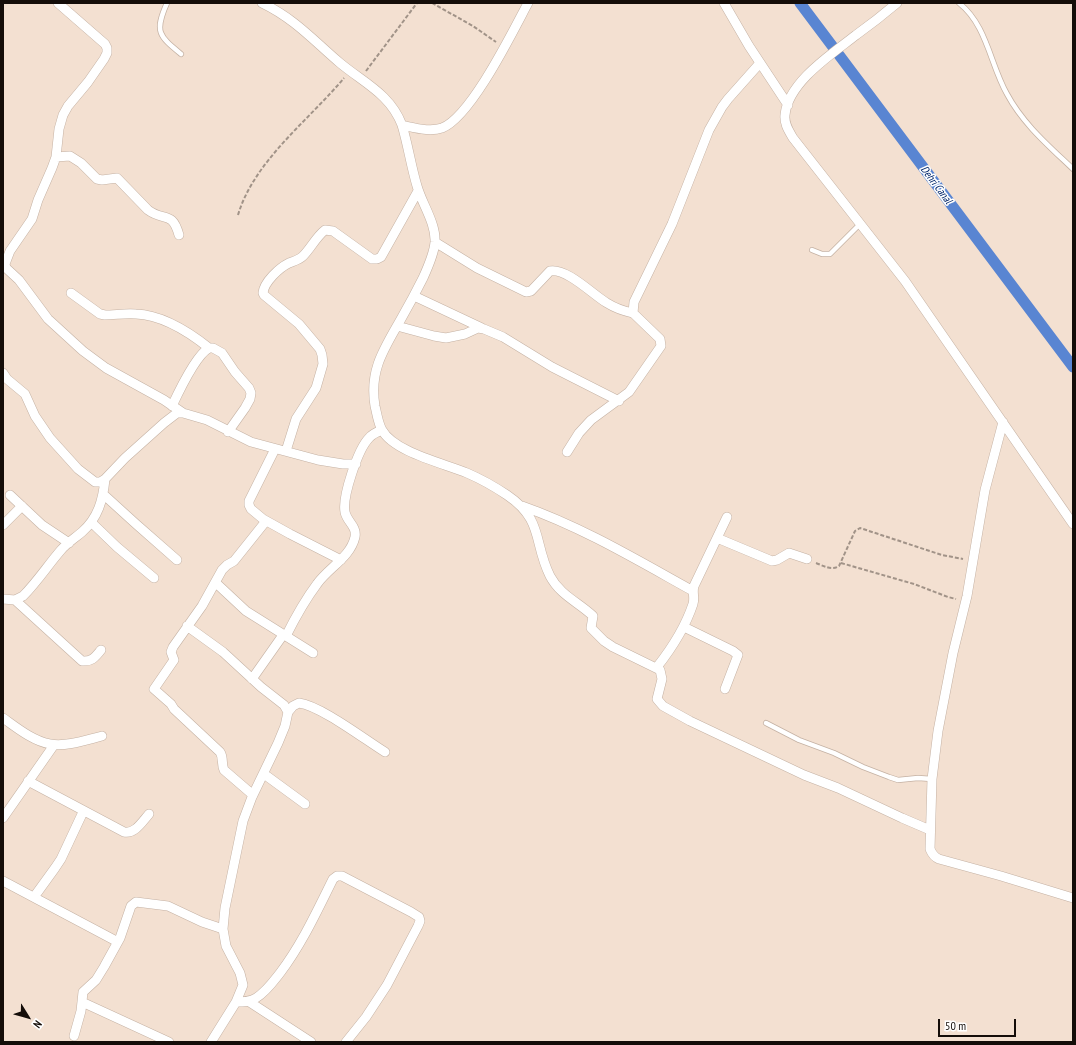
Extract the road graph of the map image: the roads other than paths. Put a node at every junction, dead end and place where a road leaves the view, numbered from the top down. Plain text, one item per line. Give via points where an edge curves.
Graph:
1 (58, 3) edge
2 (167, 3) edge
3 (262, 3) edge
4 (528, 3) edge
5 (724, 3) edge
6 (897, 3) edge
7 (959, 3) edge
8 (182, 54) dead end
9 (760, 63) junction
10 (788, 105) junction
11 (402, 125) junction
12 (56, 157) junction
13 (1073, 169) edge
14 (418, 191) junction
15 (860, 224) junction
16 (179, 234) dead end
17 (435, 242) junction
18 (812, 250) dead end
19 (72, 292) dead end
20 (414, 296) junction
21 (633, 313) junction
22 (397, 326) junction
23 (482, 328) junction
24 (209, 348) junction
25 (3, 373) edge
26 (619, 401) junction
27 (172, 406) junction
28 (182, 413) junction
29 (1003, 422) junction
30 (382, 430) junction
31 (228, 432) junction
32 (275, 449) junction
33 (286, 451) junction
34 (568, 452) dead end
35 (356, 464) junction
36 (104, 480) junction
37 (104, 494) junction
38 (10, 495) dead end
39 (22, 506) junction
40 (522, 506) junction
41 (727, 517) dead end
42 (266, 521) junction
43 (91, 522) junction
44 (1073, 524) edge
45 (3, 525) edge
46 (717, 538) junction
47 (69, 543) junction
48 (807, 559) road end
49 (177, 560) dead end
50 (341, 560) junction
51 (154, 578) dead end
52 (216, 583) junction
53 (692, 591) junction
54 (3, 599) edge
55 (15, 600) junction
56 (187, 626) junction
57 (684, 627) junction
58 (284, 636) junction
59 (101, 650) dead end
60 (312, 653) dead end
61 (657, 667) junction
62 (252, 679) junction
63 (725, 689) dead end
64 (288, 712) junction
65 (3, 718) edge
66 (766, 723) dead end
67 (102, 736) dead end
68 (54, 745) junction
69 (385, 752) dead end
70 (264, 774) junction
71 (932, 779) junction
72 (28, 781) junction
73 (253, 795) junction
74 (305, 804) dead end
75 (83, 812) junction
76 (149, 814) dead end
77 (3, 818) edge
78 (930, 830) junction
79 (3, 880) edge
80 (34, 897) junction
81 (1073, 898) edge
82 (223, 929) junction
83 (118, 942) junction
84 (248, 1001) junction
85 (82, 1002) junction
86 (236, 1002) junction
87 (74, 1036) dead end
88 (169, 1042) edge
89 (211, 1042) edge
90 (310, 1042) edge
91 (346, 1042) edge

1 - 12 street via 105,44 107,53 97,71 63,115
2 - 8 lane via 159,28 160,35
3 - 11 street via 290,18 376,90 390,103
4 - 11 street via 477,92 454,119 442,128
5 - 9 street
6 - 10 street via 833,52 801,82
7 - 13 lane via 979,27 998,77 1018,114
9 - 10 street
9 - 21 street via 728,98 716,117 672,224 637,296 632,308
10 - 15 street via 786,126 793,138
11 - 14 street
12 - 16 street via 70,156 98,179 117,178 153,214 173,220
12 - 27 street via 32,219 6,259 6,268 19,280 48,319 83,351 106,368
14 - 17 street via 432,226
14 - 33 street via 377,260 333,231 325,230 304,255 281,269 264,287 264,295 299,324 322,355 323,364 316,388 296,419
15 - 18 lane via 830,254
15 - 29 street via 916,297
17 - 20 street via 428,267
17 - 21 street via 477,268 526,292 550,271 555,270 614,307
19 - 24 street via 100,314 134,313 150,316 192,335
20 - 22 street
20 - 23 street
21 - 26 street via 660,339 661,346 638,382
22 - 23 street via 446,338
22 - 30 street via 380,356 374,379 373,392
23 - 26 street
24 - 27 street via 198,359
24 - 31 street via 222,353 251,393 245,408
25 - 36 street via 25,394 42,428 70,460 95,482
26 - 34 street via 588,424
27 - 28 street
28 - 31 street via 203,418
28 - 36 street via 177,413 164,423
29 - 44 street
29 - 71 street via 986,490 967,596 953,653
30 - 35 street via 370,437
30 - 40 street via 389,440 401,448 469,474
31 - 32 street
32 - 33 street
32 - 42 street via 248,505
33 - 35 street via 325,461
35 - 50 street via 344,506 347,518 354,527 354,537
36 - 37 street
37 - 43 street
37 - 49 street
38 - 39 street
39 - 45 street
39 - 47 street via 42,525
40 - 53 street via 564,522
40 - 61 street via 533,522 550,575 562,593 592,616 591,628 613,647
41 - 46 street
42 - 50 street
42 - 52 street via 234,561 222,570
43 - 47 street
43 - 51 street
46 - 48 street via 772,561 789,552
46 - 53 street
47 - 55 street via 23,596
50 - 58 street via 317,584
52 - 56 street
52 - 58 street via 246,611
53 - 57 street via 694,599
54 - 55 street
55 - 59 street via 82,661 88,662
56 - 62 street via 223,652
56 - 73 street via 171,649 174,660 155,691 220,752 224,770
57 - 61 street
57 - 63 street via 738,655
58 - 60 street
58 - 62 street
61 - 78 street via 662,679 657,699 670,711 804,775
62 - 64 street via 284,705
64 - 69 street via 299,703 308,706
64 - 70 street
65 - 68 street via 36,739
66 - 71 lane via 799,740 889,777 898,780
67 - 68 street
68 - 72 street
70 - 73 street
70 - 74 street
71 - 78 street
72 - 75 street
72 - 77 street
73 - 82 street via 242,826
75 - 76 street via 127,833 134,830
75 - 80 street via 61,859
78 - 81 street via 930,848 934,857
79 - 80 street
80 - 83 street
82 - 83 street via 168,906 138,901 131,906
82 - 86 street via 226,946 242,979 243,985
83 - 85 street via 98,976 83,992
84 - 86 street
84 - 90 street
84 - 91 street via 264,991 280,973 300,943 333,879 342,876 411,912 419,917 420,921 387,985
85 - 87 street
85 - 88 street
86 - 89 street

